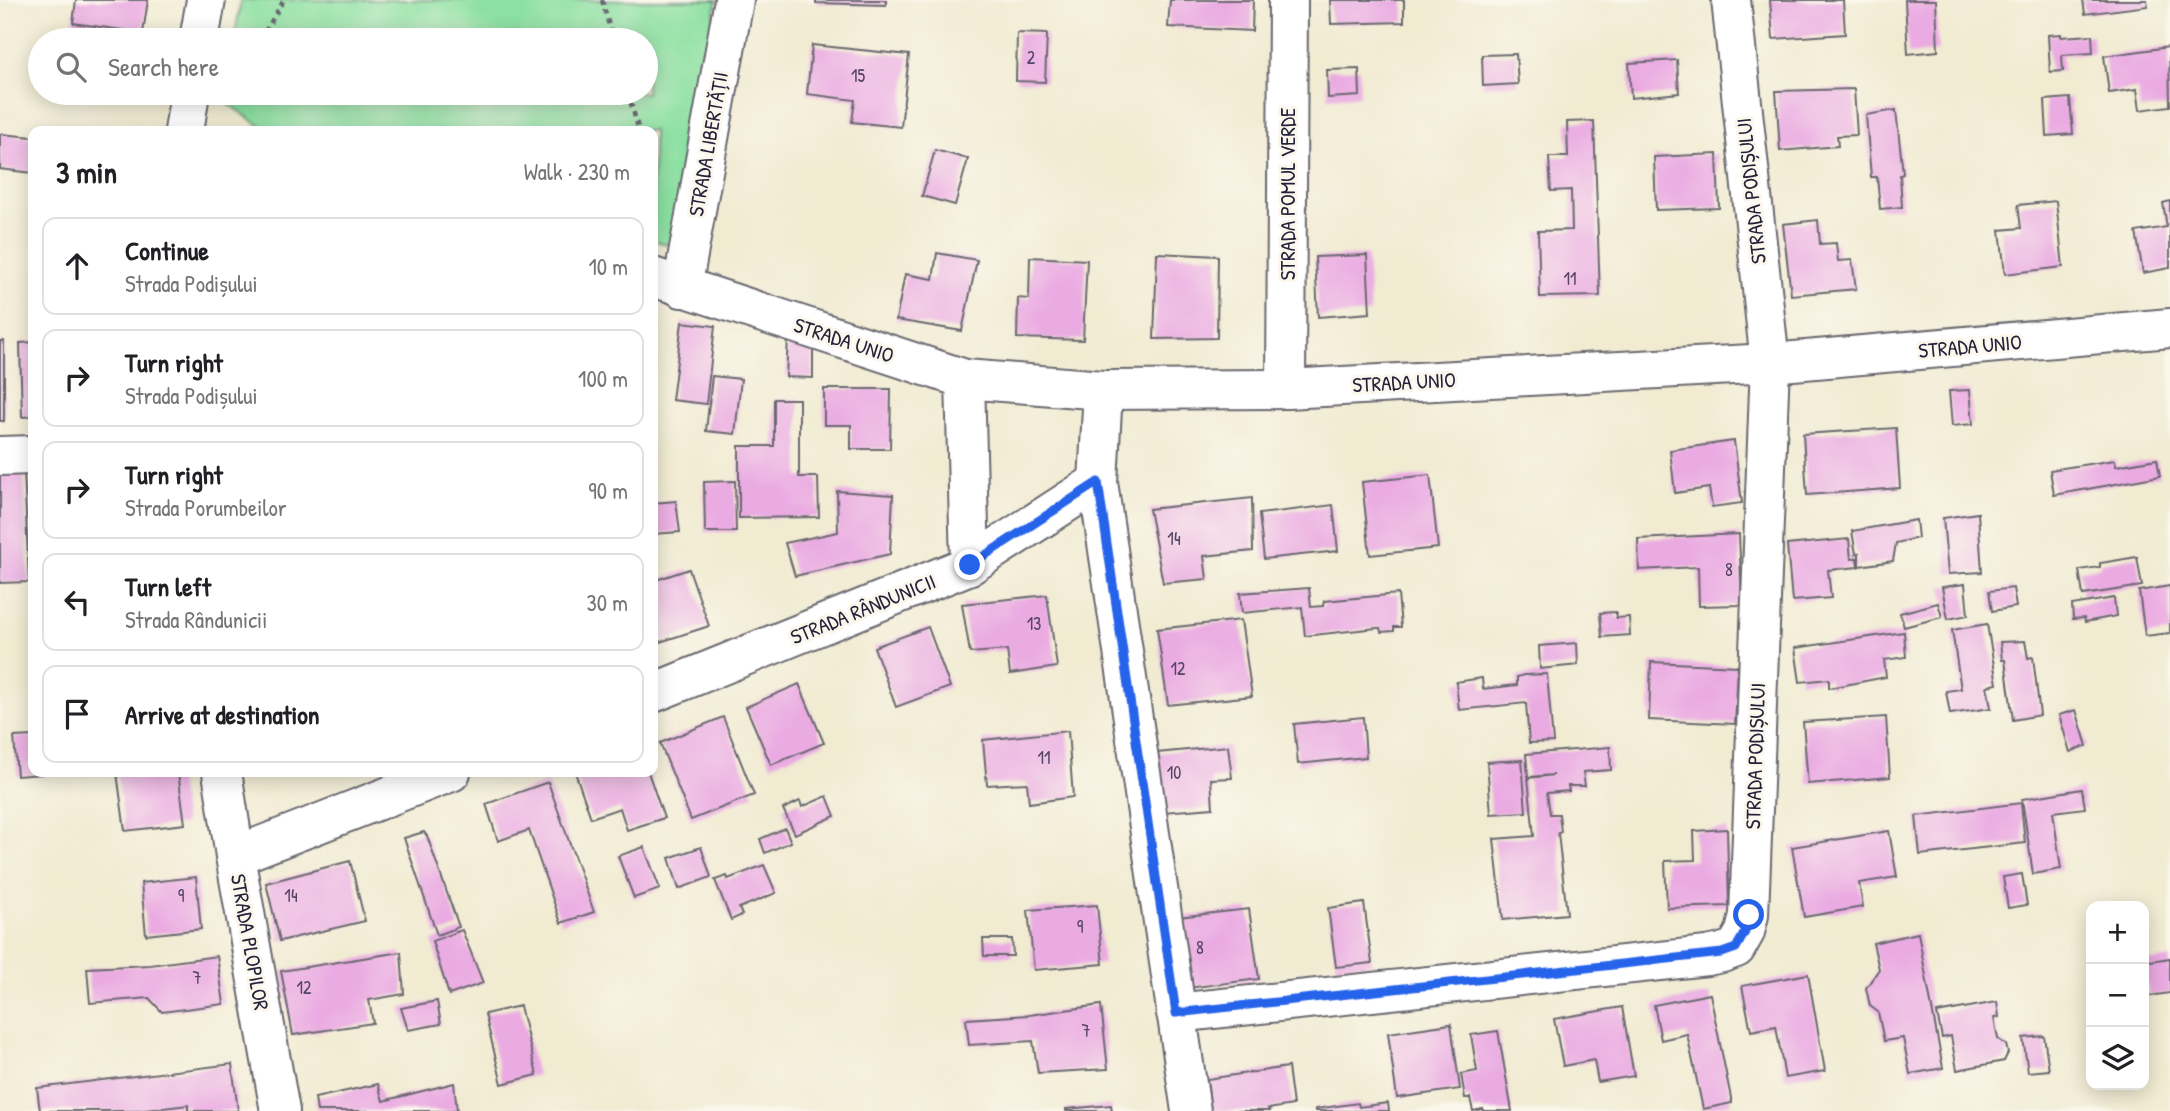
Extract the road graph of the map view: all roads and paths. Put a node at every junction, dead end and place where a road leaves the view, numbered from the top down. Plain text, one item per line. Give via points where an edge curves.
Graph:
1 (206, 0) edge
2 (284, 0) edge
3 (602, 0) edge
4 (734, 0) edge
5 (1288, 0) edge
6 (1731, 0) edge
7 (201, 28) edge
8 (267, 28) edge
9 (610, 28) edge
10 (188, 105) edge
11 (631, 105) edge
12 (185, 126) edge
13 (638, 126) edge
14 (668, 282) edge
15 (2170, 328) edge
16 (1770, 363) junction
17 (965, 379) junction
18 (1286, 389) junction
19 (1103, 390) junction
20 (28, 455) edge
21 (0, 456) edge
22 (1098, 482) junction
23 (970, 565) junction
24 (658, 691) edge
25 (223, 777) edge
26 (438, 777) edge
27 (235, 856) junction
28 (1176, 1013) junction
29 (280, 1111) edge
30 (1191, 1111) edge

1 - 7 street
2 - 8 path
3 - 9 path
4 - 14 street, STRADA LIBERTĂȚII
5 - 18 street, STRADA POMUL VERDE
6 - 16 street, STRADA PODIȘULUI
10 - 12 street
11 - 13 path
14 - 17 street, STRADA UNIO
15 - 16 street, STRADA UNIO
16 - 18 street, STRADA UNIO
16 - 28 street, STRADA PODIȘULUI via 1749,915 1736,948 1707,956
17 - 19 street, STRADA UNIO
17 - 23 street
18 - 19 street, STRADA UNIO
19 - 22 street
20 - 21 street
22 - 23 street, STRADA RÂNDUNICII
22 - 28 street
23 - 24 street, STRADA RÂNDUNICII
25 - 27 street, STRADA PLOPILOR
26 - 27 street
27 - 29 street, STRADA PLOPILOR
28 - 30 street

